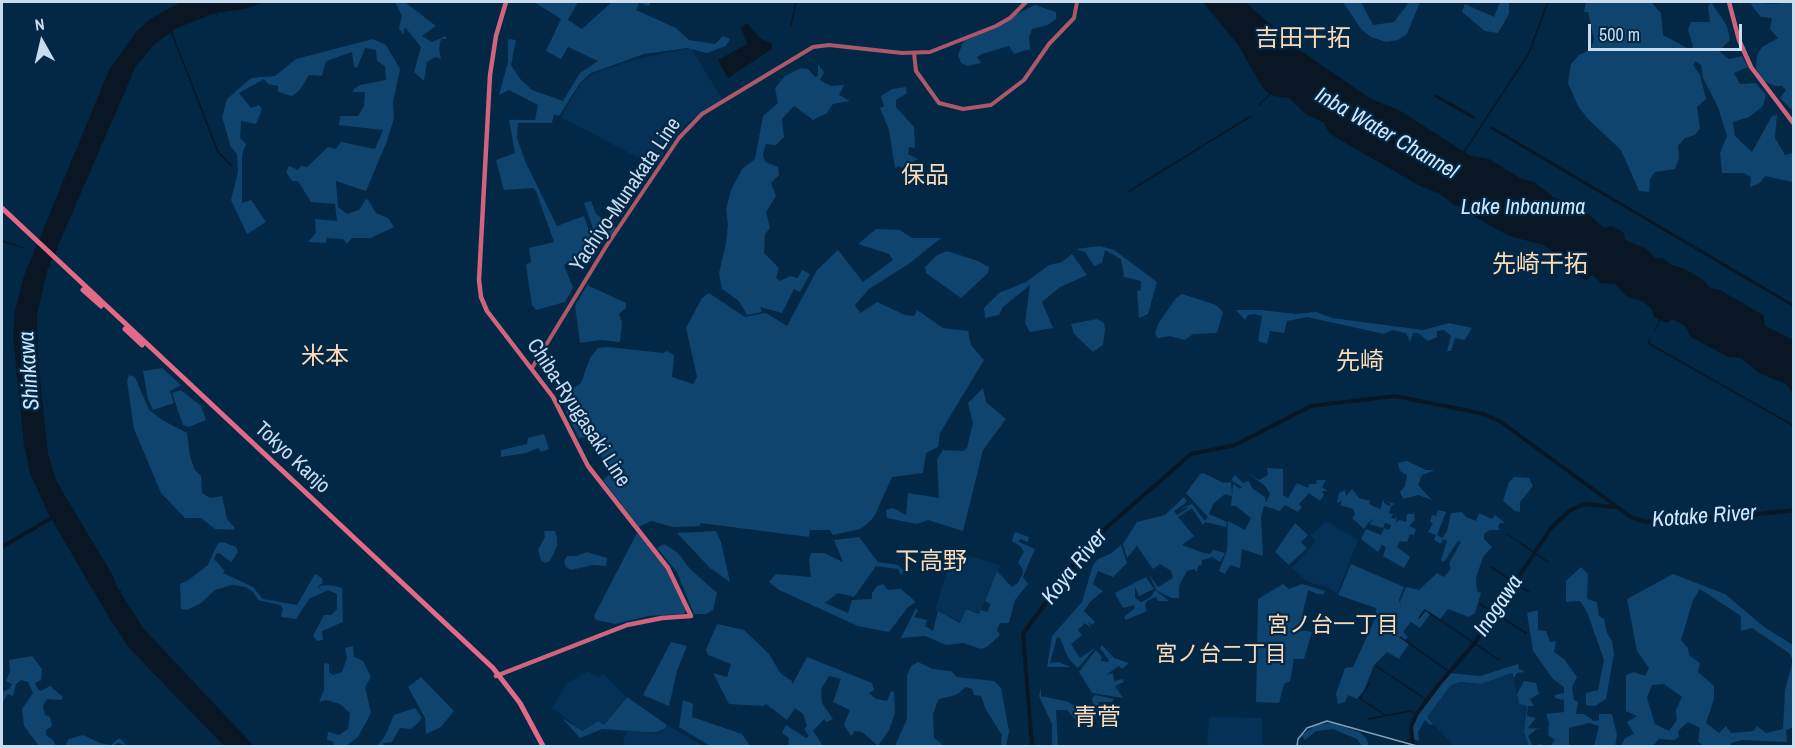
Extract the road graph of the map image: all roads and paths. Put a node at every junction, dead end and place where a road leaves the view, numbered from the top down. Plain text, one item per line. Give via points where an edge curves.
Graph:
1 (506, 2) edge
2 (1026, 2) edge
3 (1077, 2) edge
4 (1729, 2) edge
5 (914, 53) junction
6 (1794, 124) edge
7 (2, 208) edge
8 (2, 213) edge
9 (31, 238) junction
10 (532, 368) junction
11 (497, 675) junction
12 (541, 747) edge

1 - 10 main road, Chiba-Ryugasaki Line via 490,75 479,287 487,311
2 - 5 main road, Yachiyo-Munakata Line via 1010,18 987,31 940,49
3 - 5 main road via 1074,18 1049,44 1024,80 991,105 963,109 939,103 916,71
4 - 6 main road via 1739,40 1754,73
5 - 10 main road, Yachiyo-Munakata Line via 813,47 702,114 679,138
7 - 9 highway, Tokyo Kanjo
8 - 9 highway, Tokyo Kanjo
9 - 11 highway, Tokyo Kanjo
10 - 11 main road, Chiba-Ryugasaki Line via 556,402 588,466 668,568 691,616 627,625
11 - 12 highway, Tokyo Kanjo

